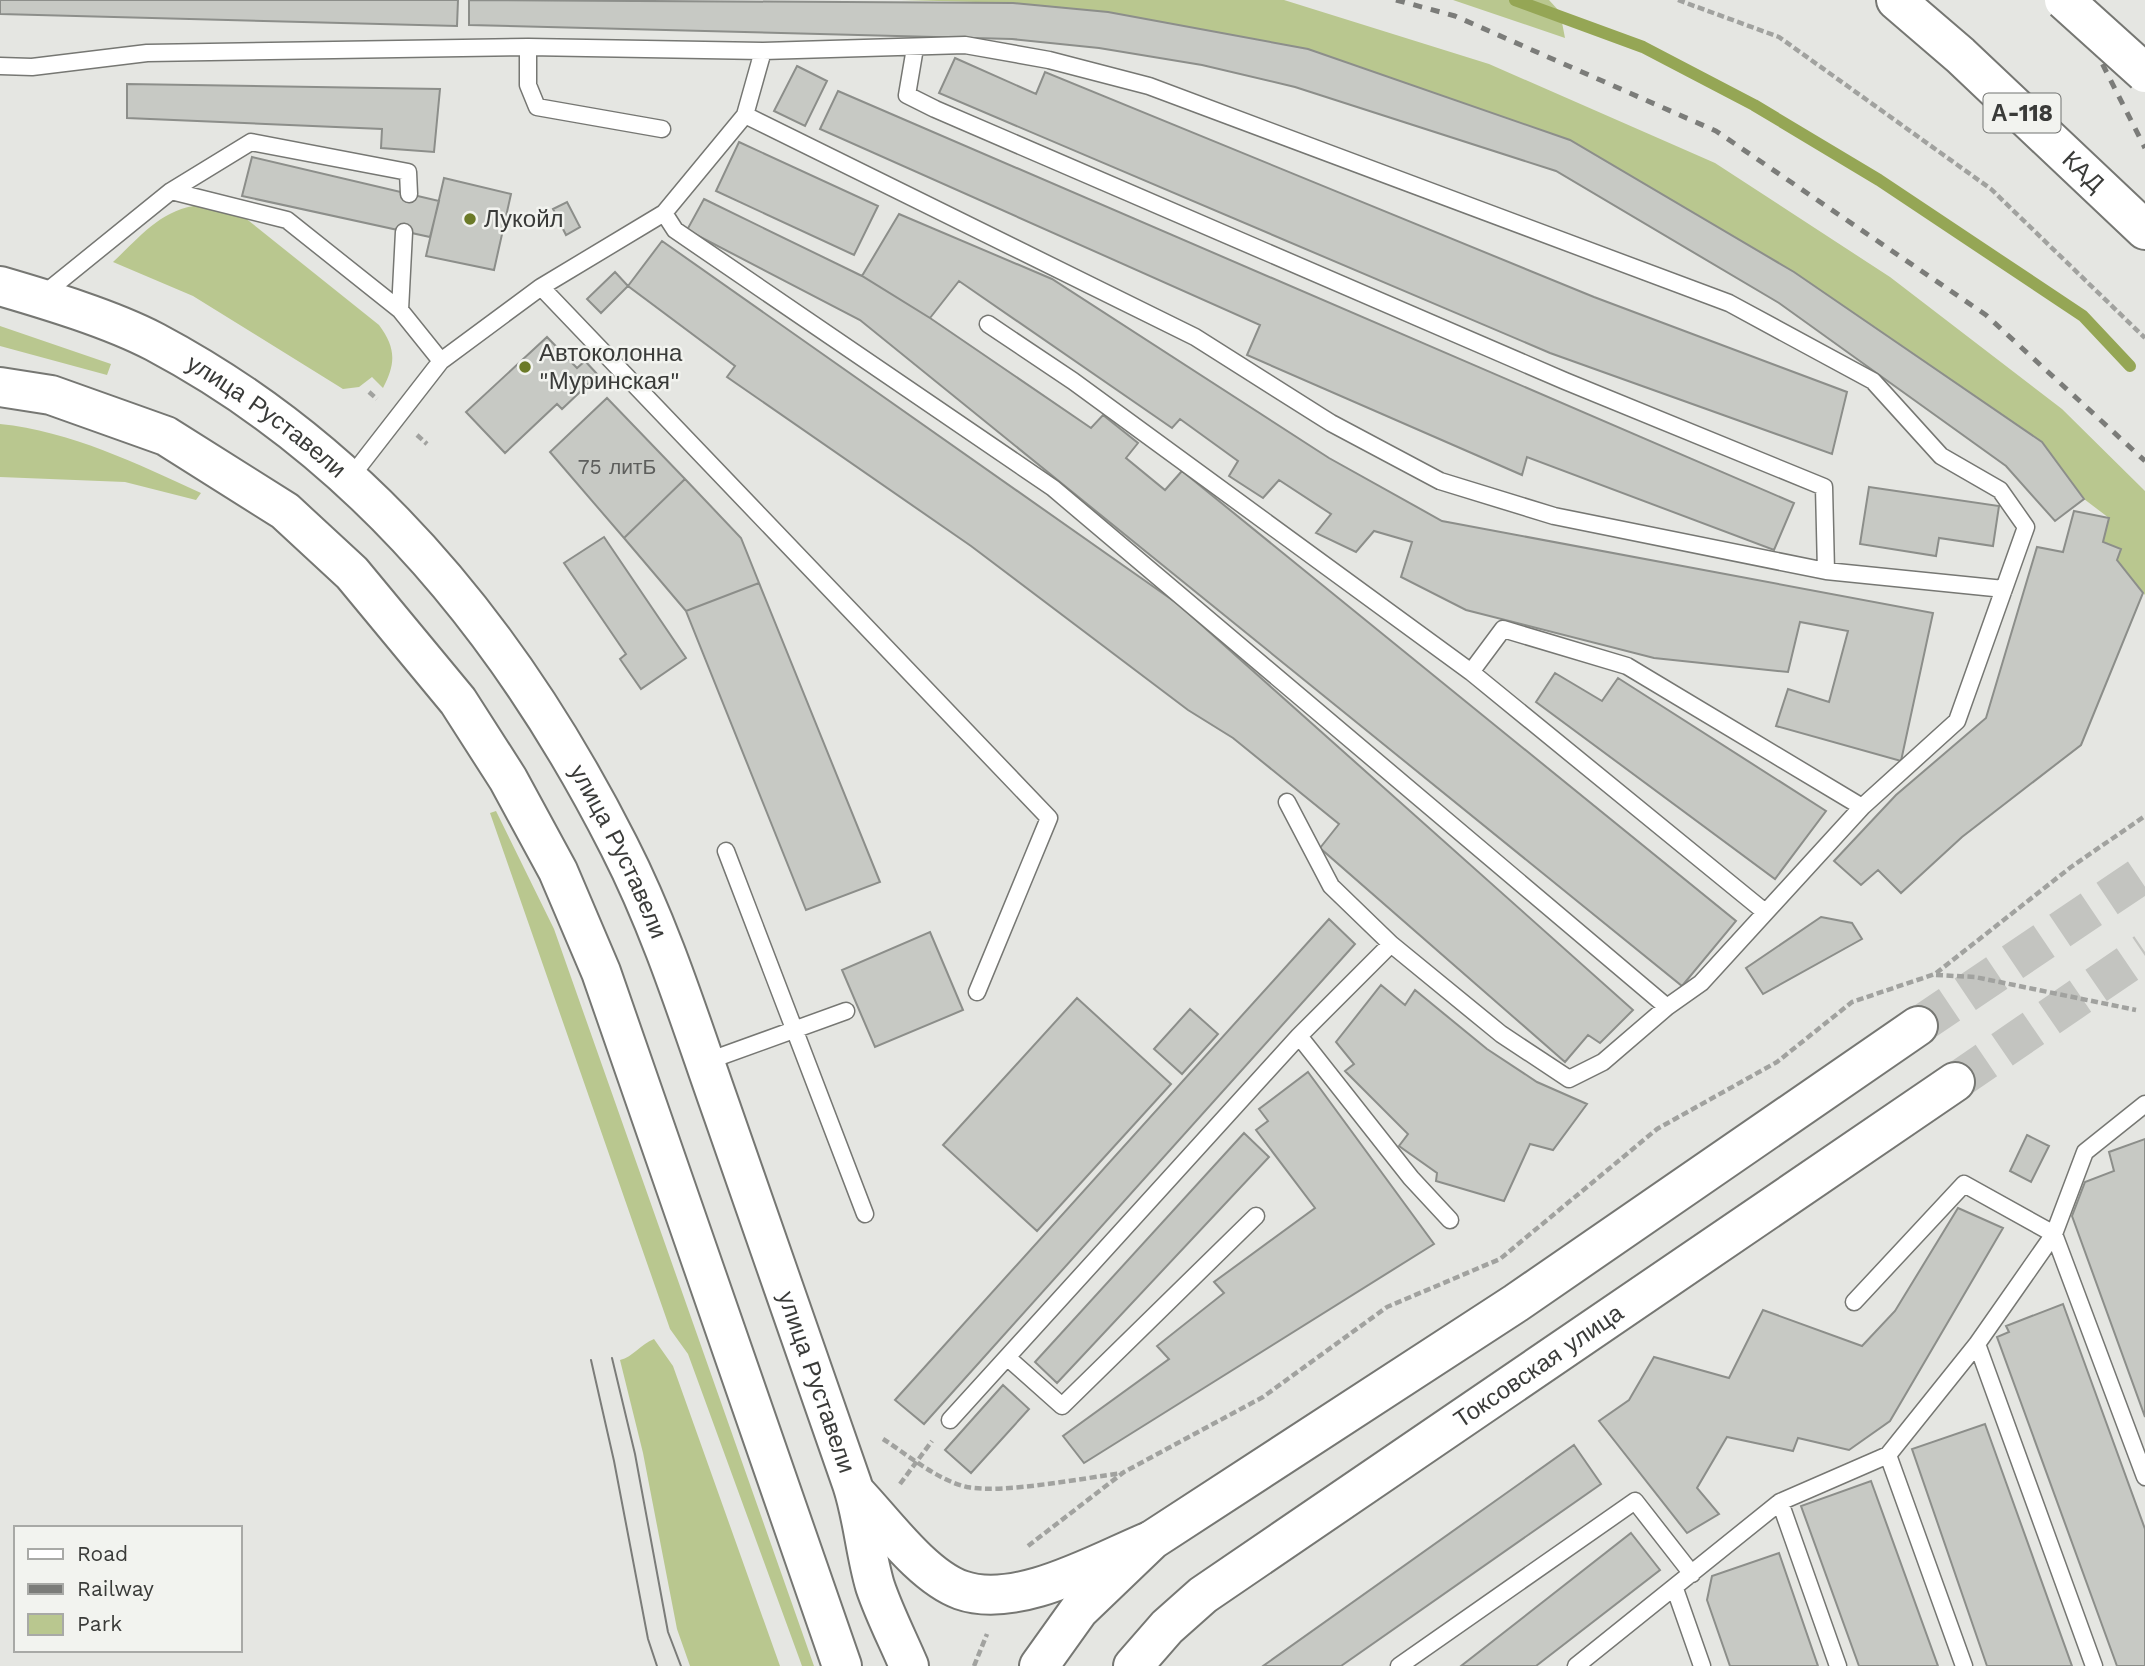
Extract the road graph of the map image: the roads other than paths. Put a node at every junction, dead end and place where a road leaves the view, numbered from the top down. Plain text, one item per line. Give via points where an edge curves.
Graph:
1 (1896, 0) edge
2 (2064, 0) edge
3 (528, 47) junction
4 (915, 48) junction
5 (763, 51) junction
6 (0, 66) edge
7 (2145, 73) edge
8 (745, 115) junction
9 (662, 129) dead end
10 (171, 191) junction
11 (409, 194) dead end
12 (664, 213) junction
13 (2145, 230) edge
14 (404, 232) dead end
15 (0, 286) edge
16 (541, 287) junction
17 (40, 297) junction
18 (400, 310) junction
19 (988, 324) dead end
20 (441, 361) junction
21 (0, 387) edge
22 (349, 478) junction
23 (1826, 572) junction
24 (2004, 589) junction
25 (1471, 672) junction
26 (1287, 802) dead end
27 (1862, 807) junction
28 (726, 851) dead end
29 (1766, 912) junction
30 (1391, 944) junction
31 (977, 992) dead end
32 (1667, 1007) junction
33 (846, 1011) dead end
34 (1918, 1026) tunnel mouth
35 (795, 1029) junction
36 (1299, 1035) junction
37 (705, 1062) junction
38 (1955, 1082) tunnel mouth
39 (2145, 1104) edge
40 (864, 1214) dead end
41 (1256, 1216) dead end
42 (1450, 1220) dead end
43 (2054, 1234) junction
44 (1854, 1302) dead end
45 (1977, 1344) junction
46 (1008, 1358) junction
47 (950, 1420) dead end
48 (1888, 1455) junction
49 (2145, 1477) edge
50 (855, 1492) junction
51 (1780, 1502) junction
52 (1152, 1540) junction
53 (1692, 1574) junction
54 (1675, 1589) junction
55 (842, 1666) edge
56 (909, 1666) edge
57 (1039, 1666) edge
58 (1133, 1666) edge
59 (1399, 1666) edge
60 (1576, 1666) edge
61 (1702, 1666) edge
62 (1839, 1666) edge
63 (1964, 1666) edge
64 (2094, 1666) edge

1 - 13 main road, КАД / А-118
2 - 7 main road, bridge
3 - 5 lane
3 - 6 lane via 147,53 32,67
3 - 9 lane via 528,85 537,107
4 - 5 lane
4 - 23 lane via 907,94 934,109 1565,381 1824,487
4 - 24 lane via 965,45 1049,60 1149,86 1729,303 1873,381 1941,456 2000,490 2026,527
5 - 8 lane
8 - 12 lane
8 - 23 lane via 1195,337 1331,423 1440,481 1554,516
10 - 11 lane via 251,142 408,172
10 - 17 lane
10 - 18 lane via 287,220
12 - 16 lane
12 - 32 lane via 675,230 1053,488
14 - 18 lane
15 - 17 main road, улица Руставели
16 - 20 lane
16 - 31 lane via 1049,818
17 - 22 main road, улица Руставели via 153,341 252,402
18 - 20 lane
19 - 25 lane
20 - 22 lane
21 - 55 main road via 51,395 166,436 285,511 352,573 458,701 508,779 558,871 601,972
22 - 37 main road, улица Руставели via 465,602 556,730 621,848 665,947
23 - 24 lane
24 - 27 lane via 1957,721
25 - 27 lane via 1503,629 1627,666
25 - 29 lane
26 - 30 lane via 1331,886
27 - 29 lane
28 - 35 lane
29 - 32 lane via 1701,984
30 - 32 lane via 1501,1034 1569,1079 1603,1062
30 - 36 lane
33 - 35 lane
34 - 52 main road via 1516,1303
35 - 37 lane
35 - 40 lane
36 - 42 lane via 1411,1178
36 - 46 lane
37 - 50 main road, улица Руставели
38 - 58 main road, Токсовская улица via 1203,1595
39 - 43 lane via 2085,1152
41 - 46 lane via 1062,1406
43 - 44 lane via 1964,1184
43 - 45 lane
43 - 49 lane
45 - 48 lane
45 - 64 lane
46 - 47 lane
48 - 51 lane
48 - 63 lane
50 - 52 main road via 926,1567 961,1590 1019,1592
50 - 56 main road, улица Руставели via 875,1586
51 - 53 lane
51 - 62 lane
52 - 57 main road via 1079,1610
53 - 54 lane
53 - 59 lane via 1635,1501
54 - 60 lane
54 - 61 lane

